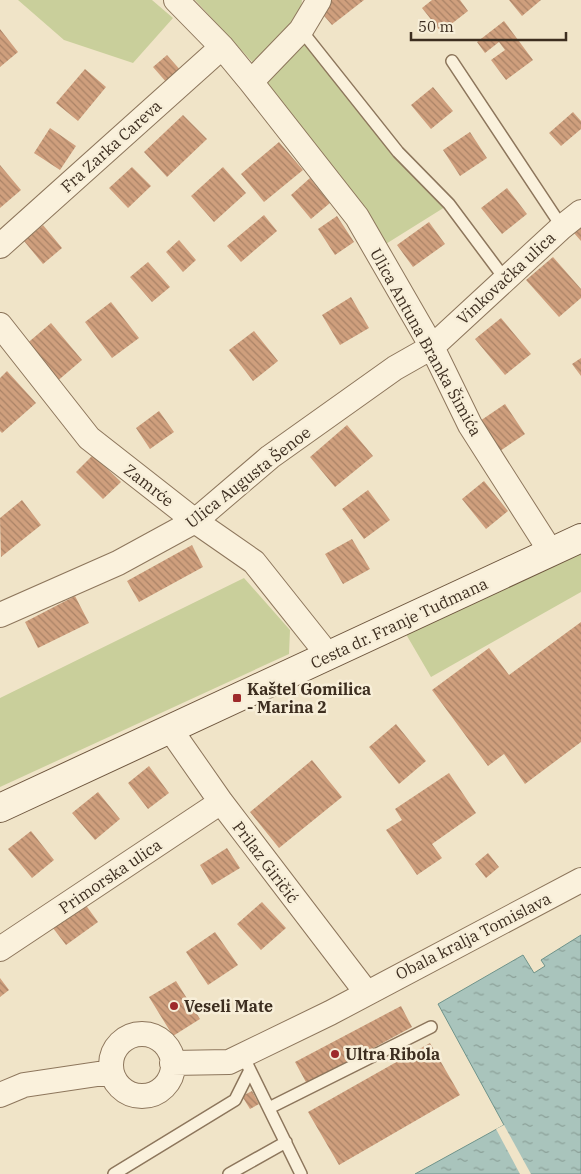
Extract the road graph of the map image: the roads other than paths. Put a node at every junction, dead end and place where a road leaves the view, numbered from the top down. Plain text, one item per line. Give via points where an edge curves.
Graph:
1 (176, 0) edge
2 (319, 0) edge
3 (301, 30) junction
4 (222, 47) junction
5 (452, 61) dead end
6 (251, 82) junction
7 (581, 212) edge
8 (562, 227) junction
9 (0, 246) edge
10 (505, 279) junction
11 (0, 324) edge
12 (432, 347) junction
13 (195, 521) junction
14 (581, 538) edge
15 (551, 552) junction
16 (3, 608) edge
17 (328, 656) junction
18 (170, 729) junction
19 (221, 802) junction
20 (0, 808) edge
21 (581, 880) edge
22 (0, 949) edge
23 (366, 992) junction
24 (431, 1027) dead end
25 (248, 1062) junction
26 (172, 1063) junction
27 (111, 1072) junction
28 (0, 1095) edge
29 (269, 1108) junction
30 (286, 1142) junction
31 (114, 1174) edge
32 (228, 1174) edge
33 (301, 1174) edge

1 - 4 street, Ulica Antuna Branka Šimića
2 - 3 street
3 - 6 street
3 - 10 lane via 398,152 449,204
4 - 6 street, Ulica Antuna Branka Šimića
4 - 9 street, Fra Zarka Careva
5 - 8 lane
6 - 12 street, Ulica Antuna Branka Šimića via 356,217
7 - 8 street, Vinkovačka ulica
8 - 10 street, Vinkovačka ulica
10 - 12 street, Vinkovačka ulica
11 - 13 street, Zamrće via 89,438
12 - 13 street, Ulica Augusta Šenoe via 395,368 270,457
12 - 15 street, Ulica Antuna Branka Šimića via 470,425
13 - 16 street, Ulica Augusta Šenoe via 118,563
13 - 17 street, Zamrće via 254,562
14 - 15 main road, Cesta dr. Franje Tuđmana
15 - 17 main road, Cesta dr. Franje Tuđmana
17 - 18 main road, Cesta dr. Franje Tuđmana
18 - 19 street, Prilaz Giričić
18 - 20 main road, Cesta dr. Franje Tuđmana
19 - 22 street, Primorska ulica
19 - 23 street, Prilaz Giričić
21 - 23 street, Obala kralja Tomislava
23 - 25 street, Obala kralja Tomislava
24 - 29 lane
25 - 26 street, Obala kralja Tomislava
25 - 29 lane
25 - 31 lane via 234,1100
26 - 27 street via 167,1082 160,1090 141,1096 122,1090
26 - 27 street via 165,1045 152,1036 137,1035 127,1038 113,1052
27 - 28 street via 24,1085
29 - 30 lane
30 - 32 lane
30 - 33 lane

